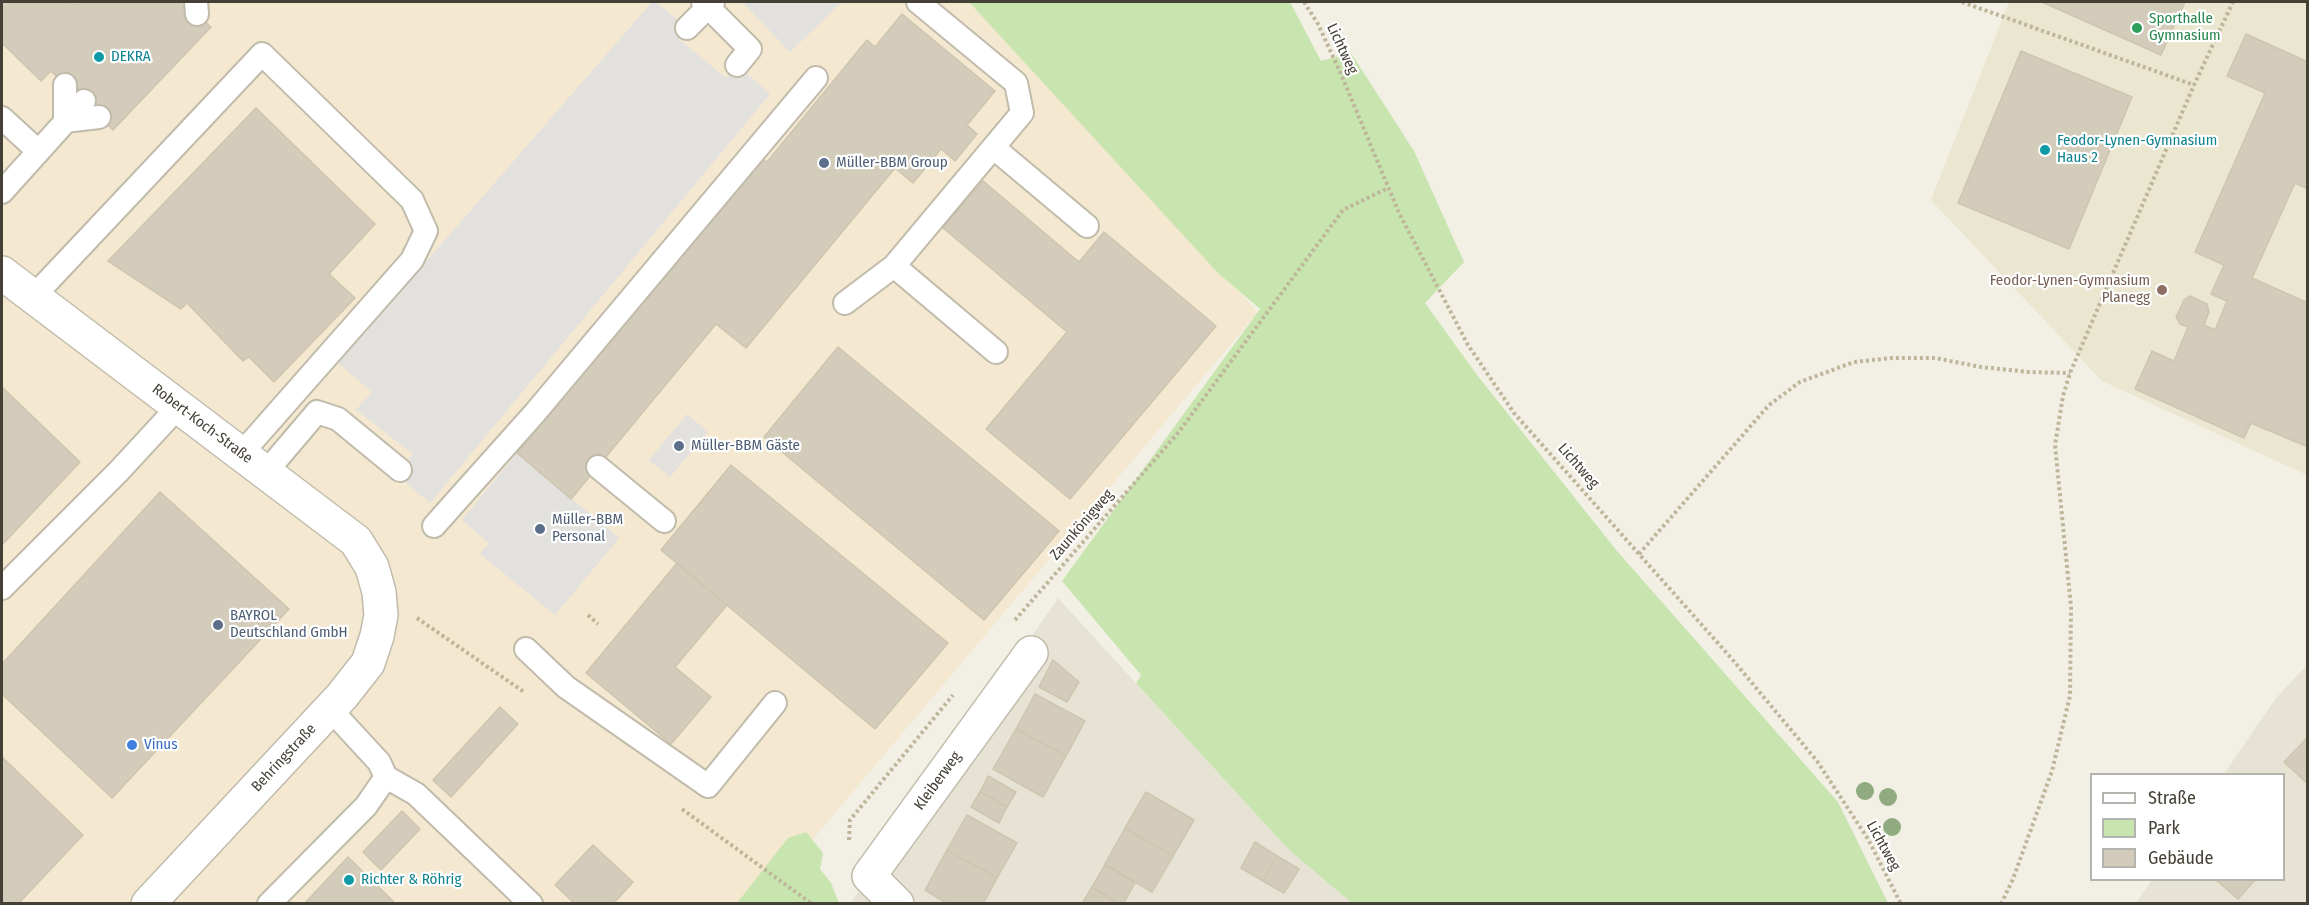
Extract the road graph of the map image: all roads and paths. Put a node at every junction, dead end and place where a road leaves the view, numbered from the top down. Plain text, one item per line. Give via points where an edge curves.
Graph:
1 (918, 2) edge
2 (1304, 2) edge
3 (1962, 2) edge
4 (2233, 2) edge
5 (708, 3) edge
6 (687, 28) dead end
7 (737, 65) dead end
8 (816, 78) dead end
9 (66, 85) dead end
10 (2194, 85) junction
11 (91, 109) dead end
12 (2, 118) edge
13 (65, 121) junction
14 (993, 148) junction
15 (38, 151) junction
16 (1388, 188) junction
17 (2, 192) edge
18 (1087, 226) dead end
19 (894, 266) junction
20 (2, 273) edge
21 (33, 297) junction
22 (845, 303) dead end
23 (996, 352) dead end
24 (2070, 373) junction
25 (179, 406) junction
26 (254, 463) junction
27 (598, 467) dead end
28 (400, 470) dead end
29 (664, 521) dead end
30 (434, 526) dead end
31 (1639, 554) junction
32 (2, 588) edge
33 (379, 592) joint
34 (588, 615) dead end
35 (598, 624) dead end
36 (1009, 627) dead end
37 (526, 649) dead end
38 (1031, 653) dead end
39 (956, 691) dead end
40 (775, 703) dead end
41 (330, 710) junction
42 (386, 777) junction
43 (849, 844) dead end
44 (148, 903) edge
45 (269, 903) edge
46 (531, 903) edge
47 (897, 903) edge
48 (1901, 903) edge
49 (2001, 903) edge

1 - 14 lane via 1016,83 1022,113
2 - 16 path, Lichtweg via 1341,74
3 - 10 path
4 - 10 path
5 - 6 lane
5 - 7 lane via 750,49
8 - 30 lane via 534,414
9 - 13 lane
10 - 24 path
11 - 13 lane
12 - 15 lane
13 - 15 lane
14 - 18 lane
14 - 19 lane
15 - 17 lane
16 - 31 path, Lichtweg via 1468,345 1514,413
16 - 36 path, Zaunkönigweg via 1344,210 1178,433
19 - 22 lane
19 - 23 lane
20 - 21 street, Robert-Koch-Straße
21 - 25 street, Robert-Koch-Straße
21 - 26 lane via 262,54 412,200 426,231 412,260
24 - 31 path via 1892,357 1854,362 1800,382 1769,405
24 - 49 path via 2055,445 2071,607 2070,696 2052,771
25 - 26 street, Robert-Koch-Straße
25 - 32 lane
26 - 28 lane via 317,412 338,419
26 - 33 street, Robert-Koch-Straße via 356,541 372,567
27 - 29 lane
31 - 48 path, Lichtweg via 1817,761 1868,839
33 - 41 street, Behringstraße via 381,615 368,663
34 - 35 path
37 - 40 lane via 566,687 708,786
38 - 47 street, Kleiberweg via 868,876
39 - 43 path via 850,820
41 - 42 lane via 379,762
41 - 44 street, Behringstraße
42 - 45 lane via 366,806
42 - 46 lane via 416,794

